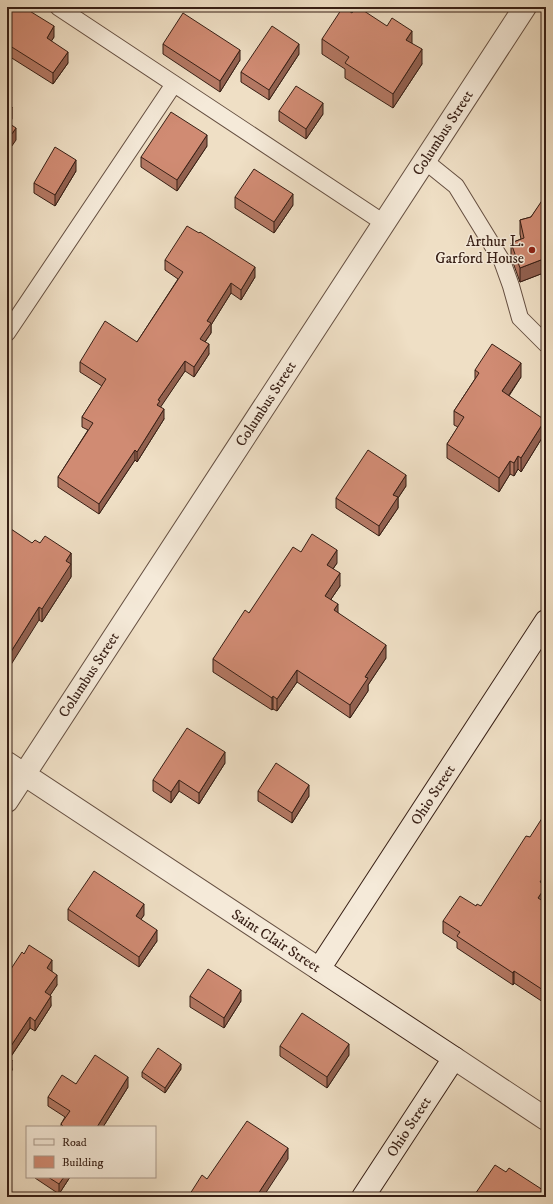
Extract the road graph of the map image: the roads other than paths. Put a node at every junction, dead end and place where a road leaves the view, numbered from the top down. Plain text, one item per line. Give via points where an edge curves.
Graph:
1 (58, 7) edge
2 (525, 7) edge
3 (174, 84) junction
4 (425, 161) junction
5 (384, 223) junction
6 (7, 332) edge
7 (546, 344) edge
8 (546, 621) edge
9 (16, 768) edge
10 (7, 801) edge
11 (319, 969) junction
12 (454, 1058) junction
13 (546, 1119) edge
14 (363, 1197) edge

1 - 3 lane
2 - 4 street, Columbus Street
3 - 5 lane
3 - 6 lane
4 - 5 street, Columbus Street
4 - 7 lane via 456,186 502,260 520,318
5 - 9 street, Columbus Street
8 - 11 street, Ohio Street
9 - 10 street, Columbus Street
9 - 11 street, Saint Clair Street
11 - 12 street, Saint Clair Street
12 - 13 street, Saint Clair Street
12 - 14 street, Ohio Street

